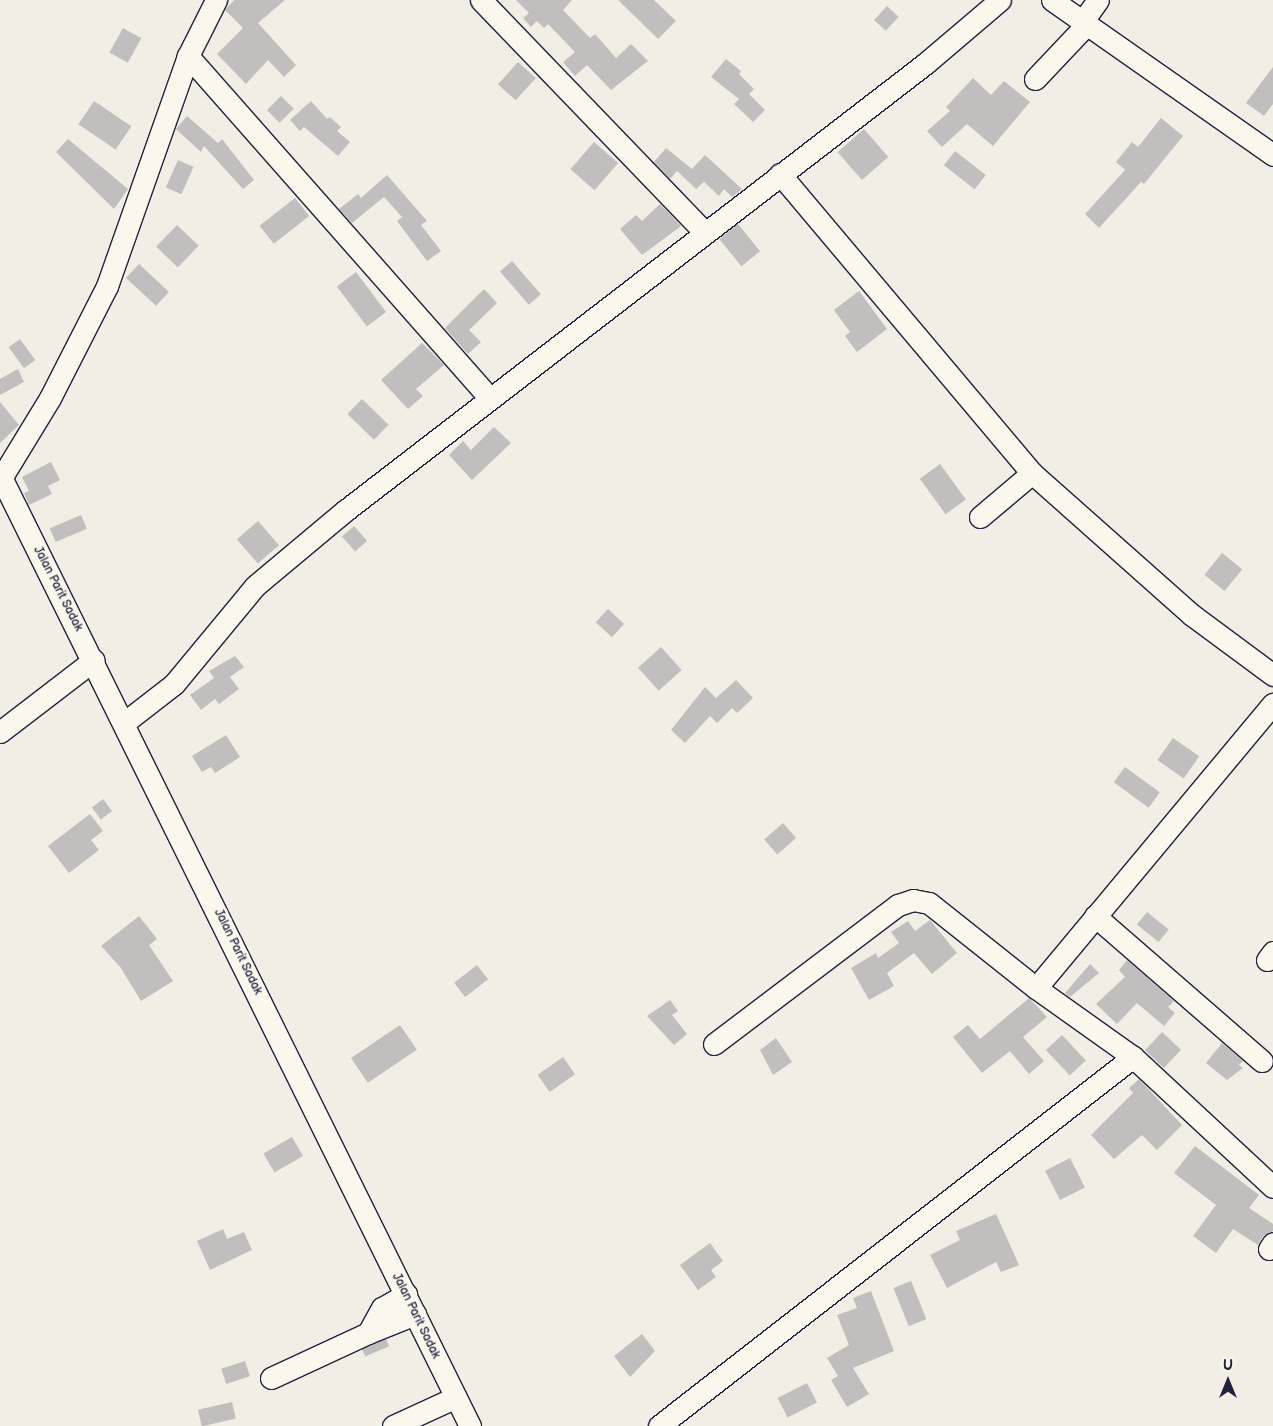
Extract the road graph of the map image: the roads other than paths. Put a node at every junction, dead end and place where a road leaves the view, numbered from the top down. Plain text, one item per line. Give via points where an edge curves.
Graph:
1 (216, 0) edge
2 (481, 0) edge
3 (1000, 0) edge
4 (1052, 0) edge
5 (1098, 0) edge
6 (1084, 23) junction
7 (188, 56) junction
8 (1036, 79) dead end
9 (1273, 155) edge
10 (780, 174) junction
11 (704, 232) junction
12 (489, 397) junction
13 (1032, 474) junction
14 (1, 478) edge
15 (980, 517) dead end
16 (84, 666) junction
17 (1273, 675) edge
18 (1273, 704) edge
19 (125, 722) junction
20 (0, 732) edge
21 (1096, 916) junction
22 (1036, 988) junction
23 (714, 1044) dead end
24 (1133, 1057) junction
25 (1262, 1061) dead end
26 (1273, 1187) edge
27 (406, 1294) junction
28 (415, 1314) junction
29 (368, 1333) junction
30 (271, 1378) dead end
31 (456, 1397) junction
32 (393, 1426) edge
33 (470, 1426) edge
34 (659, 1426) edge

1 - 7 street
2 - 11 street
3 - 10 street via 926,63
4 - 6 street
5 - 6 street
6 - 8 street
6 - 9 street
7 - 12 street
7 - 14 street via 107,286 50,398
10 - 11 street
10 - 13 street
11 - 12 street
12 - 19 street via 255,586 174,684
13 - 15 street
13 - 17 street via 1192,616
14 - 16 street, Jalan Parit Sadak
16 - 19 street, Jalan Parit Sadak
16 - 20 street
18 - 21 street
19 - 27 street, Jalan Parit Sadak
21 - 22 street
21 - 25 street
22 - 23 street via 956,921 929,903 913,900 898,905
22 - 24 street
24 - 26 street
24 - 34 street
27 - 28 street, Jalan Parit Sadak
27 - 29 street via 382,1308
28 - 29 street
28 - 31 street, Jalan Parit Sadak
29 - 30 street
31 - 32 street
31 - 33 street, Jalan Parit Sadak

